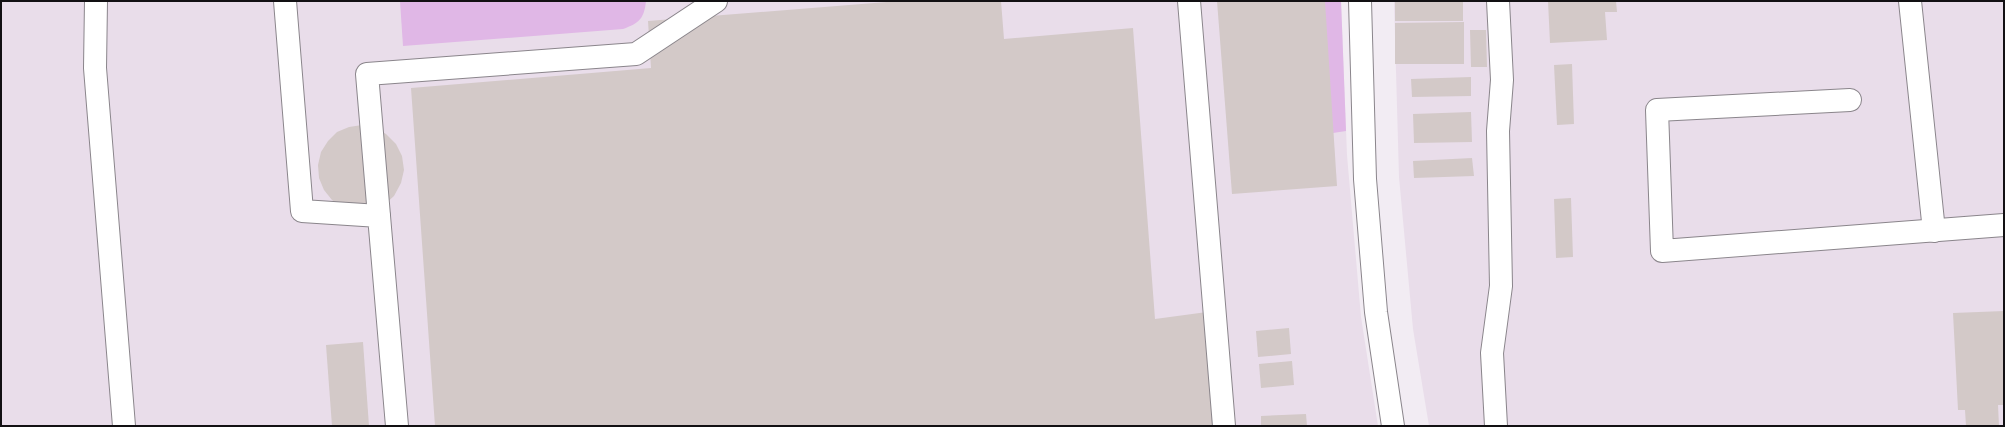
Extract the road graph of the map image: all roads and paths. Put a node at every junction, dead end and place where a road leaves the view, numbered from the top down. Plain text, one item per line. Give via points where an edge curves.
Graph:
1 (96, 1) edge
2 (284, 1) edge
3 (716, 1) edge
4 (1189, 1) edge
5 (1360, 1) edge
6 (1498, 1) edge
7 (1910, 1) edge
8 (1850, 100) dead end
9 (379, 216) junction
10 (2004, 225) edge
11 (1934, 231) junction
12 (124, 426) edge
13 (397, 426) edge
14 (1224, 426) edge
15 (1393, 426) edge
16 (1496, 426) edge

1 - 12 street via 95,68
2 - 9 street via 302,211
3 - 9 street via 636,54 367,74
4 - 14 street
5 - 15 street via 1365,179 1376,312
6 - 16 street via 1502,80 1498,131 1501,286 1492,353
7 - 11 street
8 - 11 street via 1656,110 1662,251
9 - 13 street
10 - 11 street

